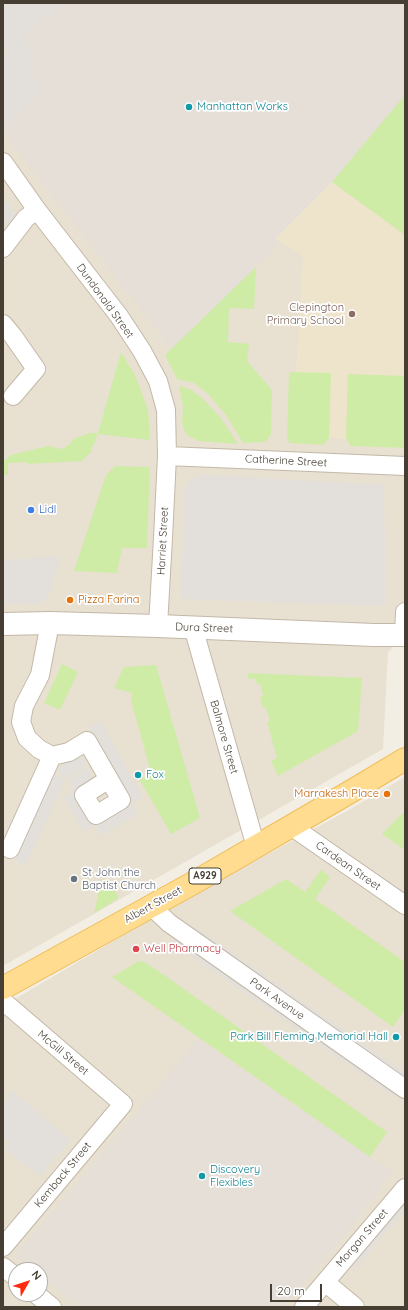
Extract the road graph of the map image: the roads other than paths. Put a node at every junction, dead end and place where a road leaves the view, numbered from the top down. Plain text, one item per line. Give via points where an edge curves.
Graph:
1 (3, 162) edge
2 (37, 210) junction
3 (3, 248) edge
4 (3, 324) edge
5 (13, 396) dead end
6 (166, 456) junction
7 (405, 466) edge
8 (405, 612) edge
9 (50, 623) junction
10 (3, 624) edge
11 (158, 626) junction
12 (192, 627) junction
13 (404, 635) edge
14 (52, 756) junction
15 (405, 759) edge
16 (109, 779) dead end
17 (291, 826) junction
18 (256, 847) junction
19 (10, 849) dead end
20 (405, 905) edge
21 (151, 906) junction
22 (3, 988) edge
23 (3, 1001) edge
24 (405, 1089) edge
25 (123, 1104) joint
26 (405, 1188) edge
27 (3, 1247) edge
28 (325, 1282) junction
29 (304, 1307) edge
30 (355, 1307) edge

1 - 2 street, Dundonald Street
2 - 3 street via 26,218
2 - 6 street, Dundonald Street via 119,316 158,381 166,410
4 - 5 street via 36,369
6 - 7 street, Catherine Street
6 - 11 street, Harriet Street
8 - 13 street
9 - 10 street, Dura Street
9 - 11 street, Dura Street
9 - 14 street via 40,675 24,706 21,722 27,738
11 - 12 street, Dura Street
12 - 13 street, Dura Street via 374,636
12 - 18 street, Balmore Street
14 - 16 street via 69,752 87,741
14 - 19 street
15 - 17 main road, Albert Street / A929
17 - 18 main road, Albert Street / A929
17 - 20 street, Cardean Street
18 - 21 main road, Albert Street / A929
21 - 22 main road, Albert Street / A929
21 - 24 street, Park Avenue via 169,923
23 - 25 street, McGill Street
25 - 27 street, Kemback Street
26 - 28 street, Morgan Street
28 - 29 street, Morgan Street
28 - 30 street

